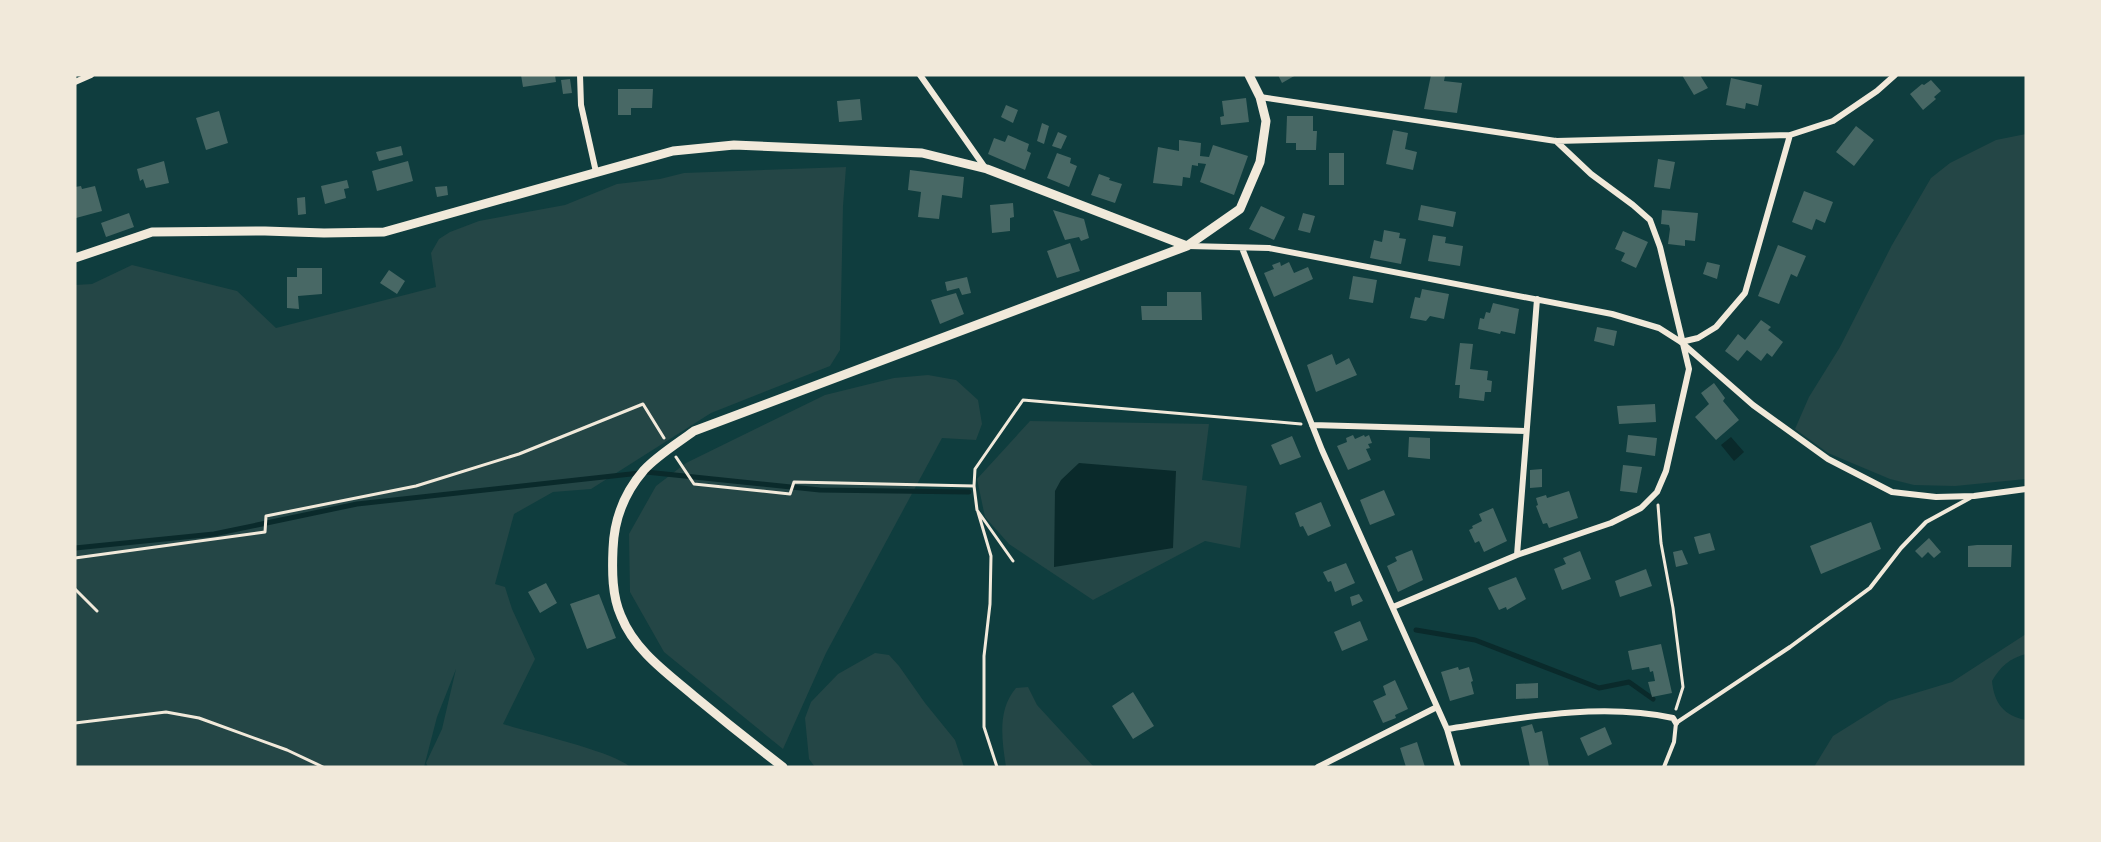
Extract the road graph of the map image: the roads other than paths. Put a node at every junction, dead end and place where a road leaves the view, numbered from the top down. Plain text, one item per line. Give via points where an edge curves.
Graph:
1 (91, 75) edge
2 (580, 75) edge
3 (920, 75) edge
4 (1249, 75) edge
5 (1895, 75) edge
6 (75, 82) edge
7 (1260, 97) junction
8 (1790, 135) junction
9 (1556, 141) junction
10 (987, 169) junction
11 (596, 172) junction
12 (1187, 246) junction
13 (1242, 248) junction
14 (75, 258) edge
15 (1537, 299) junction
16 (1681, 342) junction
17 (1312, 425) junction
18 (1526, 431) junction
19 (2026, 489) edge
20 (1974, 496) junction
21 (1517, 555) junction
22 (1393, 607) junction
23 (1437, 707) junction
24 (1674, 721) junction
25 (1447, 729) junction
26 (783, 767) edge
27 (1318, 767) edge
28 (1458, 767) edge
29 (1664, 767) edge

1 - 6 street
2 - 11 street via 580,105
3 - 10 street
4 - 7 street
5 - 8 street via 1833,121
7 - 9 street
7 - 12 street via 1266,121 1260,162 1240,209
8 - 9 street
8 - 16 street via 1745,292 1716,327 1698,338
9 - 16 street via 1650,220 1660,247
10 - 11 street via 922,153 734,145 673,150
10 - 12 street
11 - 14 street via 384,232 152,232
12 - 13 street
12 - 26 street via 694,431 645,470 619,511 613,541 615,595 620,616 656,665
13 - 15 street via 1280,250
13 - 17 street
15 - 16 street via 1659,328
15 - 18 street
16 - 20 street via 1753,405 1828,459 1892,492
16 - 21 street via 1689,369 1666,471 1657,492 1641,508 1611,523
17 - 18 street
17 - 22 street
18 - 21 street
19 - 20 street
20 - 24 lane via 1926,522 1870,588 1790,647
21 - 22 street
22 - 23 street
23 - 25 street
23 - 27 street
24 - 25 street via 1651,713 1575,712
24 - 29 lane via 1674,742
25 - 28 street

